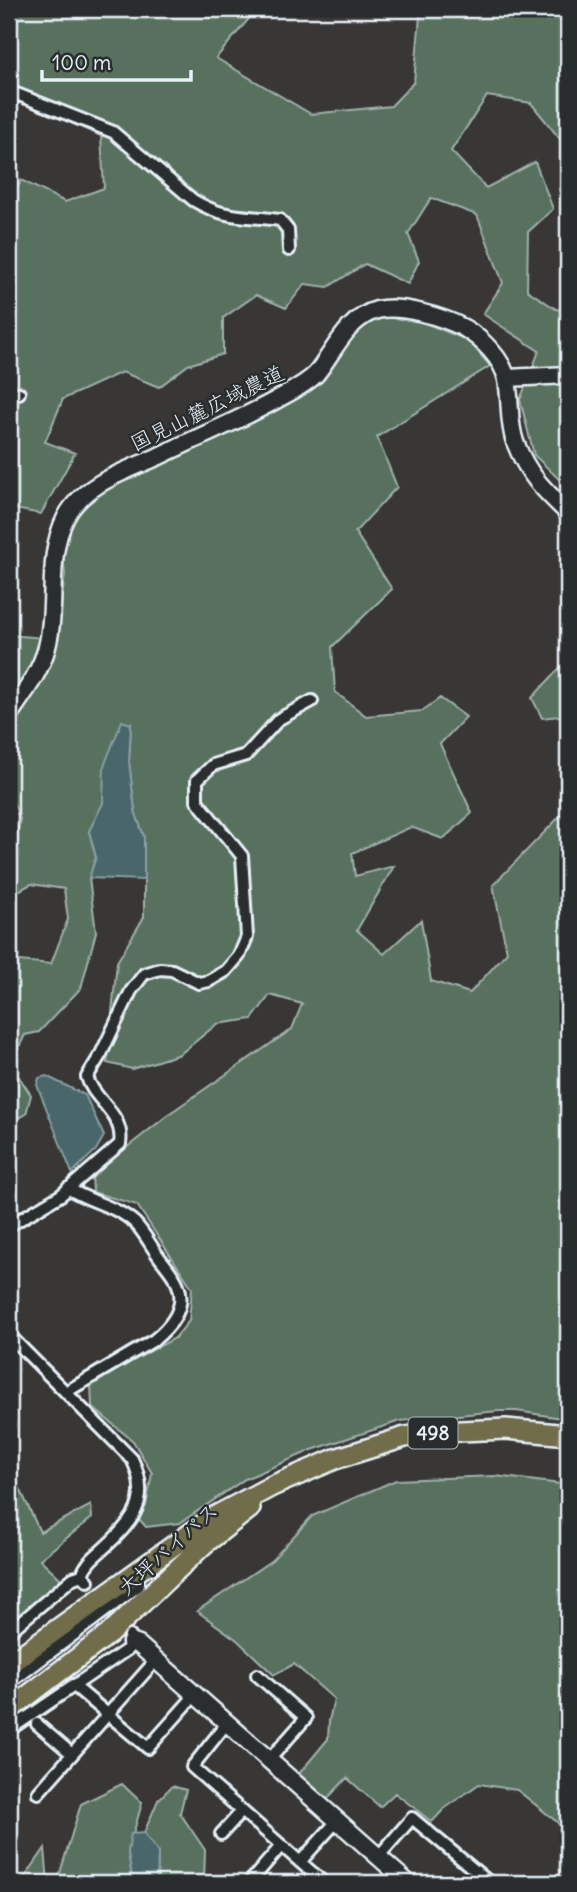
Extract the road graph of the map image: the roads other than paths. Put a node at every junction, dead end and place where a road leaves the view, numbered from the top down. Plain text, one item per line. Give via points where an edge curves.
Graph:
1 (9, 91) edge
2 (289, 250) dead end
3 (568, 375) edge
4 (507, 378) junction
5 (568, 513) edge
6 (312, 701) dead end
7 (9, 715) edge
8 (68, 1188) junction
9 (9, 1226) edge
10 (9, 1335) edge
11 (66, 1392) junction
12 (568, 1435) edge
13 (372, 1446) junction
14 (304, 1472) junction
15 (9, 1632) edge
16 (130, 1639) joint
17 (156, 1660) junction
18 (9, 1664) edge
19 (257, 1675) dead end
20 (9, 1680) edge
21 (73, 1685) junction
22 (195, 1695) junction
23 (9, 1710) edge
24 (107, 1715) junction
25 (227, 1723) junction
26 (37, 1724) dead end
27 (9, 1730) edge
28 (72, 1754) junction
29 (269, 1760) junction
30 (37, 1793) dead end
31 (242, 1811) junction
32 (337, 1821) junction
33 (221, 1834) dead end
34 (281, 1846) junction
35 (378, 1857) junction
36 (300, 1863) junction
37 (248, 1883) edge
38 (324, 1883) edge
39 (408, 1883) edge
40 (490, 1883) edge

1 - 2 street via 113,132 207,209 225,216 280,220 288,230
3 - 4 street
4 - 5 street, 国見山麓広域農道 via 514,439 528,471
4 - 7 street, 国見山麓広域農道 via 499,361 463,328 414,311 375,310 345,334 315,375 300,387 108,479 82,496 66,516 59,536 47,645 39,671
6 - 8 street via 279,719 246,755 213,765 197,780 197,800 242,856 247,937 239,956 209,981 199,983 182,973 160,969 144,974 131,990 87,1077 108,1106 121,1134 120,1144
8 - 9 street
8 - 11 street via 135,1223 178,1284 180,1298 175,1319 166,1331
10 - 11 street
11 - 15 street via 132,1459 141,1476 141,1497 124,1530 85,1566 85,1578 73,1578
12 - 13 highway, 大坪バイパス / 498 via 471,1430 405,1437
13 - 14 highway, 大坪バイパス / 498
13 - 23 highway, 大坪バイパス / 498 via 306,1475 251,1507 204,1544 108,1634
14 - 18 highway, 大坪バイパス / 498 via 212,1518
14 - 20 street via 215,1525
16 - 17 street
16 - 21 street via 128,1649
17 - 22 street
17 - 24 street
19 - 29 street via 306,1718
21 - 24 street
21 - 27 street
22 - 24 street via 148,1748
22 - 25 street
24 - 28 street
25 - 29 street
25 - 31 street via 192,1767
26 - 28 street
28 - 30 street
29 - 32 street
31 - 33 street
31 - 34 street
32 - 35 street
32 - 36 street
34 - 36 street
34 - 37 street
35 - 39 street
35 - 40 street via 412,1818
36 - 38 street

